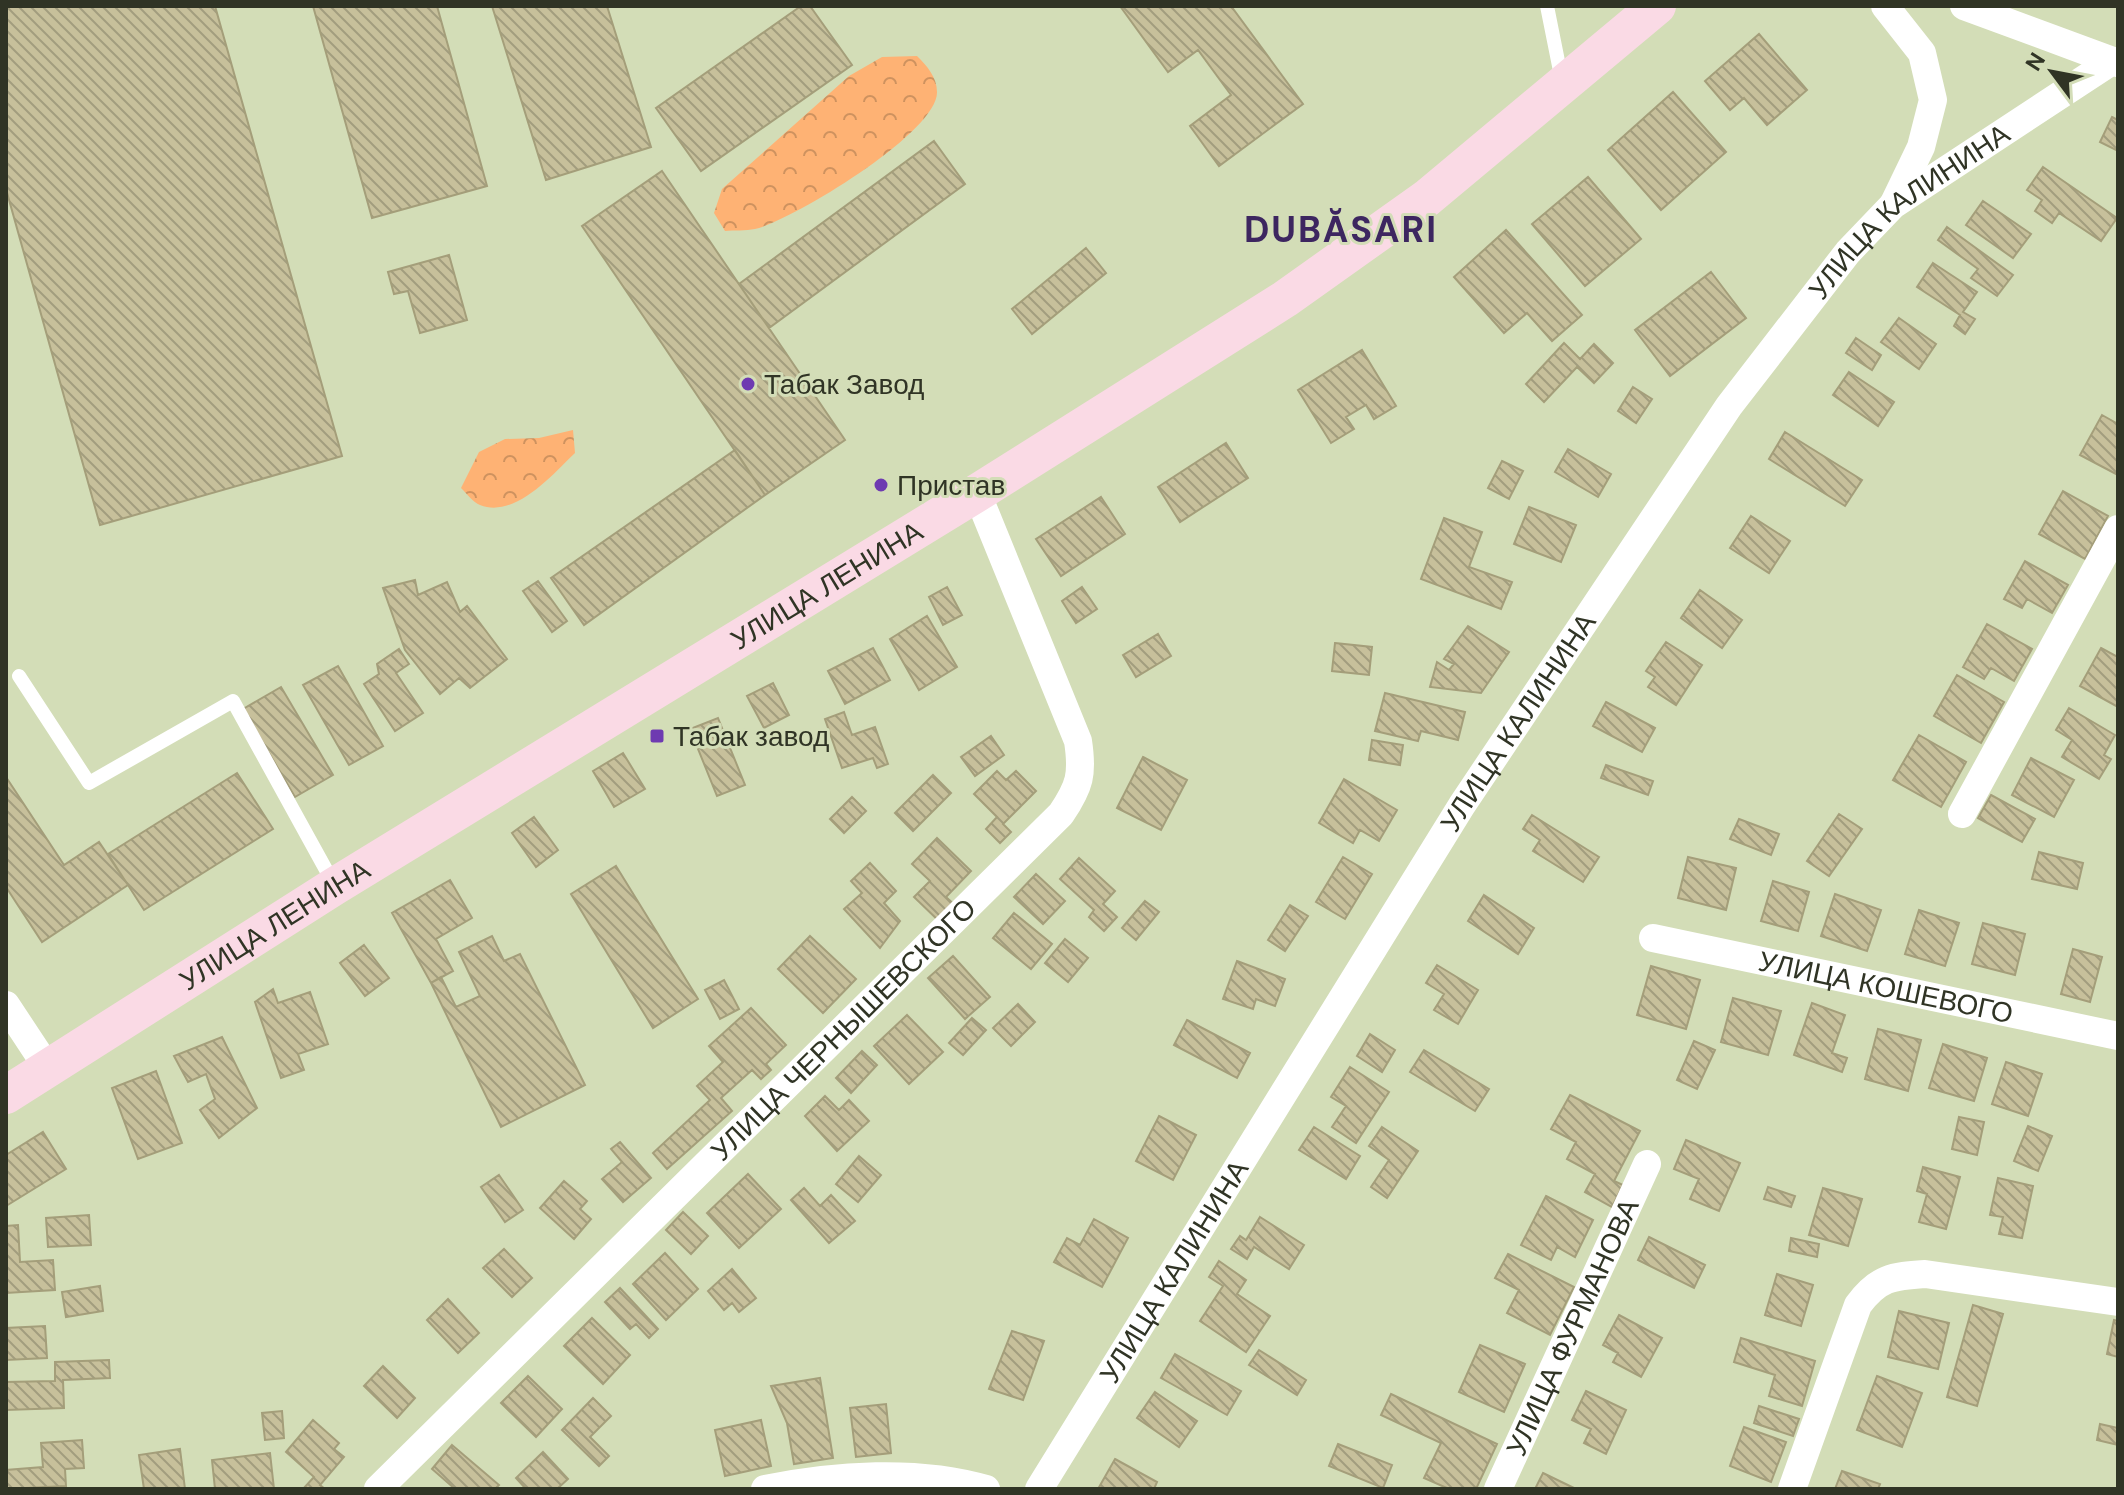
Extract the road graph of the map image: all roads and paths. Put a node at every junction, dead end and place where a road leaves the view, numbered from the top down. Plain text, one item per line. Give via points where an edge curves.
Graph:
1 (1547, 6) edge
2 (1657, 6) edge
3 (1885, 6) edge
4 (1964, 6) edge
5 (2115, 62) edge
6 (1563, 85) junction
7 (1893, 205) junction
8 (977, 493) junction
9 (2118, 529) edge
10 (19, 676) dead end
11 (1962, 814) dead end
12 (335, 886) junction
13 (1653, 938) dead end
14 (6, 1005) edge
15 (2118, 1036) edge
16 (47, 1067) junction
17 (6, 1095) edge
18 (1647, 1164) dead end
19 (2118, 1302) edge
20 (378, 1489) edge
21 (765, 1489) edge
22 (986, 1489) edge
23 (1039, 1489) edge
24 (1498, 1489) edge
25 (1792, 1489) edge

1 - 6 lane
2 - 6 street, УЛИЦА ЛЕНИНА
3 - 7 street via 1922,53 1933,100 1921,147
4 - 5 street
5 - 7 street, УЛИЦА КАЛИНИНА
6 - 8 street, УЛИЦА ЛЕНИНА via 1427,198 1285,299
7 - 23 street, УЛИЦА КАЛИНИНА via 1848,252 1729,406 1462,805
8 - 12 street, УЛИЦА ЛЕНИНА
8 - 20 street, УЛИЦА ЧЕРНЫШЕВСКОГО via 1078,741 1080,779 1074,795 1061,814
9 - 11 street
10 - 12 lane via 89,783 233,701
12 - 16 street, УЛИЦА ЛЕНИНА
13 - 15 street, УЛИЦА КОШЕВОГО
14 - 16 street
16 - 17 street, УЛИЦА ЛЕНИНА
18 - 24 street, УЛИЦА ФУРМАНОВА
19 - 25 street via 1925,1274 1898,1276 1871,1288 1858,1305
21 - 22 street via 875,1476

